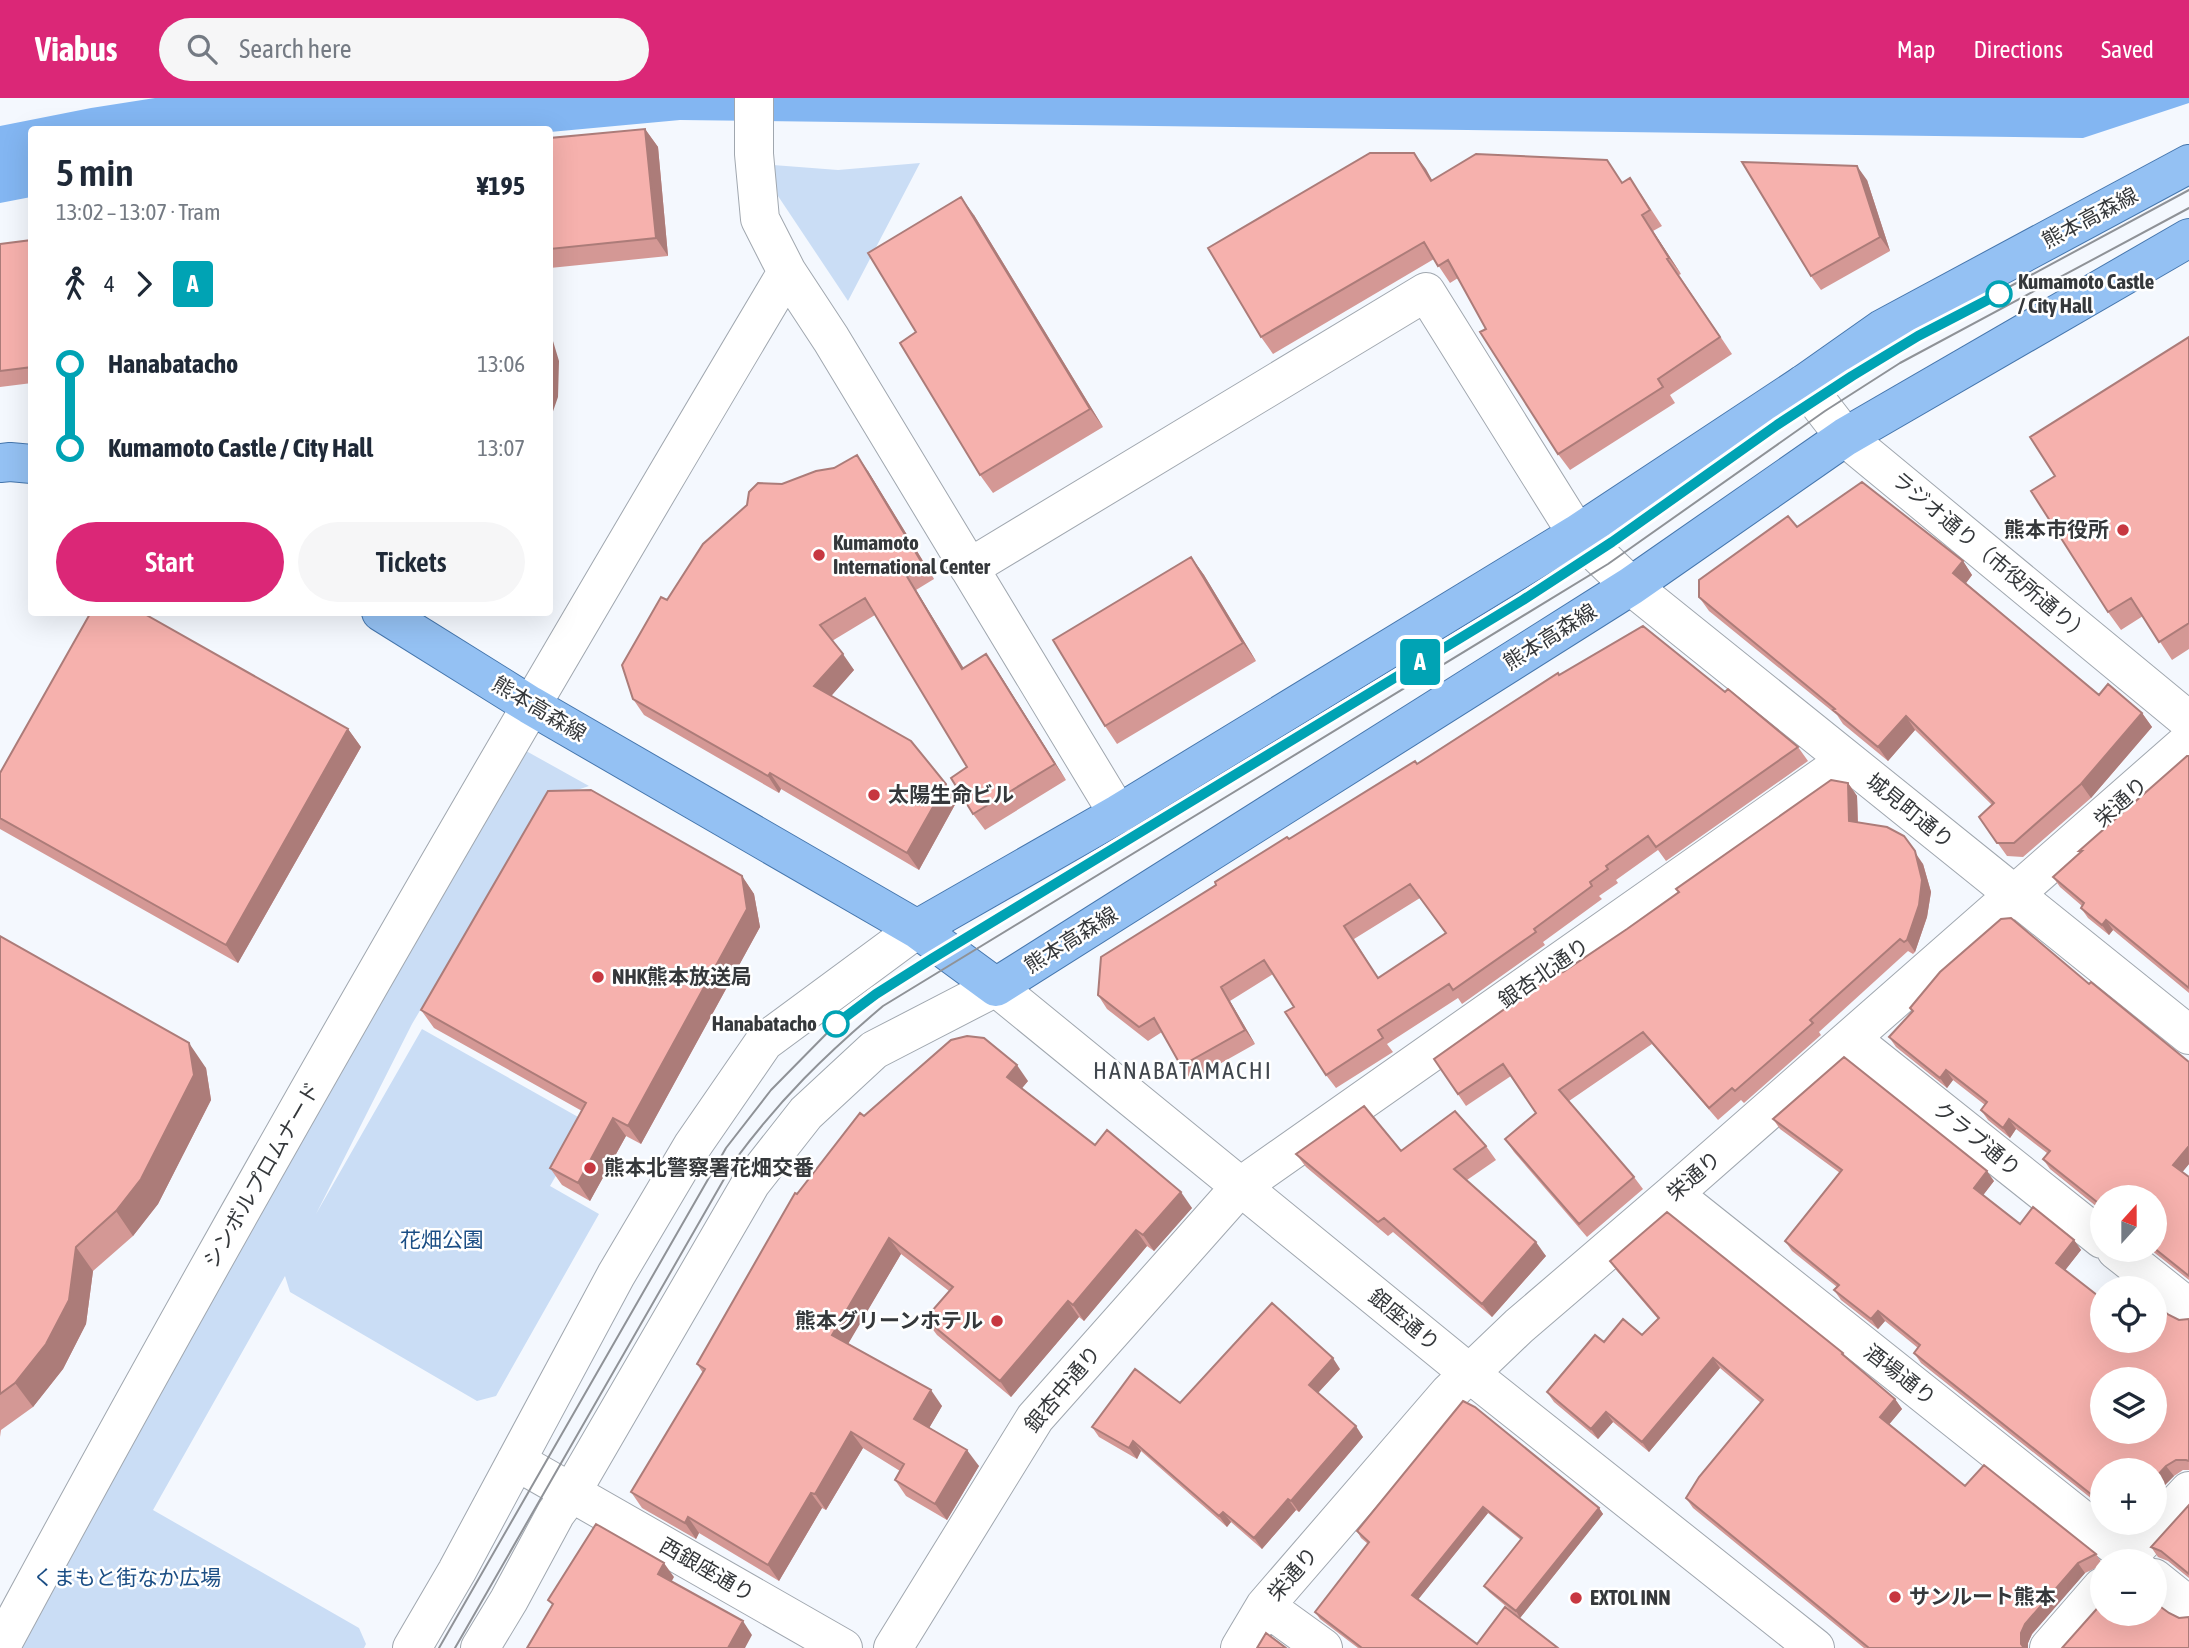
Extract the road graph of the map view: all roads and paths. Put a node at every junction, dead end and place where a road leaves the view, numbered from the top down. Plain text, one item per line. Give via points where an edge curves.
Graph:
1 (754, 98) edge
2 (2189, 164) edge
3 (2189, 238) edge
4 (787, 272) junction
5 (1804, 384) junction
6 (1845, 437) junction
7 (0, 463) edge
8 (28, 463) edge
9 (1577, 534) junction
10 (969, 568) junction
11 (1631, 586) junction
12 (387, 616) edge
13 (530, 705) junction
14 (2189, 721) edge
15 (2189, 741) edge
16 (1847, 760) junction
17 (1118, 814) junction
18 (2015, 895) junction
19 (917, 929) junction
20 (996, 987) junction
21 (2189, 1035) edge
22 (1851, 1039) junction
23 (1241, 1186) junction
24 (1673, 1194) junction
25 (2090, 1228) edge
26 (2131, 1262) edge
27 (2189, 1308) edge
28 (1469, 1373) junction
29 (516, 1461) junction
30 (2189, 1491) edge
31 (571, 1493) junction
32 (2116, 1549) edge
33 (2146, 1549) edge
34 (2167, 1589) edge
35 (2090, 1601) edge
36 (1265, 1606) junction
37 (2189, 1606) edge
38 (0, 1648) edge
39 (412, 1648) edge
40 (480, 1648) edge
41 (843, 1648) edge
42 (893, 1648) edge
43 (1240, 1648) edge
44 (1323, 1648) edge
45 (1815, 1648) edge
46 (2049, 1648) edge

1 - 4 street via 760,219
2 - 5 main road, 熊本高森線 via 1882,329
3 - 6 main road, 熊本高森線
4 - 10 street
4 - 13 street, シンボルプロムナード
5 - 6 street, ラジオ通り（市役所通り）
5 - 9 main road, 熊本高森線
6 - 11 main road, 熊本高森線
6 - 14 street, ラジオ通り（市役所通り）
7 - 8 main road
9 - 10 street, 城見町通り via 1426,292
9 - 11 street, 城見町通り
9 - 17 main road, 熊本高森線
10 - 17 street
11 - 16 street, 城見町通り
11 - 20 main road, 熊本高森線
12 - 13 main road, 熊本高森線
13 - 19 main road, 熊本高森線
13 - 38 street, シンボルプロムナード via 129,1408
15 - 18 street, 栄通り
16 - 18 street, 城見町通り
16 - 23 street, 銀杏北通り
17 - 19 main road, 熊本高森線
18 - 21 street, 城見町通り
18 - 22 street, 栄通り
19 - 20 main road, 熊本高森線
19 - 29 street via 764,1042 665,1192
20 - 23 street, 銀座通り
20 - 31 street via 874,1051 806,1113 751,1183
22 - 24 street, 栄通り
22 - 25 street, クラブ通り
23 - 28 street, 銀座通り
23 - 42 street, 銀杏中通り via 1035,1418
24 - 28 street, 栄通り
24 - 32 street, 酒場通り
26 - 27 street
28 - 36 street, 栄通り
28 - 45 street, 銀座通り
29 - 31 street, 西銀座通り
29 - 39 street
30 - 33 street
31 - 40 street
31 - 41 street, 西銀座通り
34 - 37 street, 酒場通り
35 - 46 street
36 - 43 street, 栄通り
36 - 44 street

